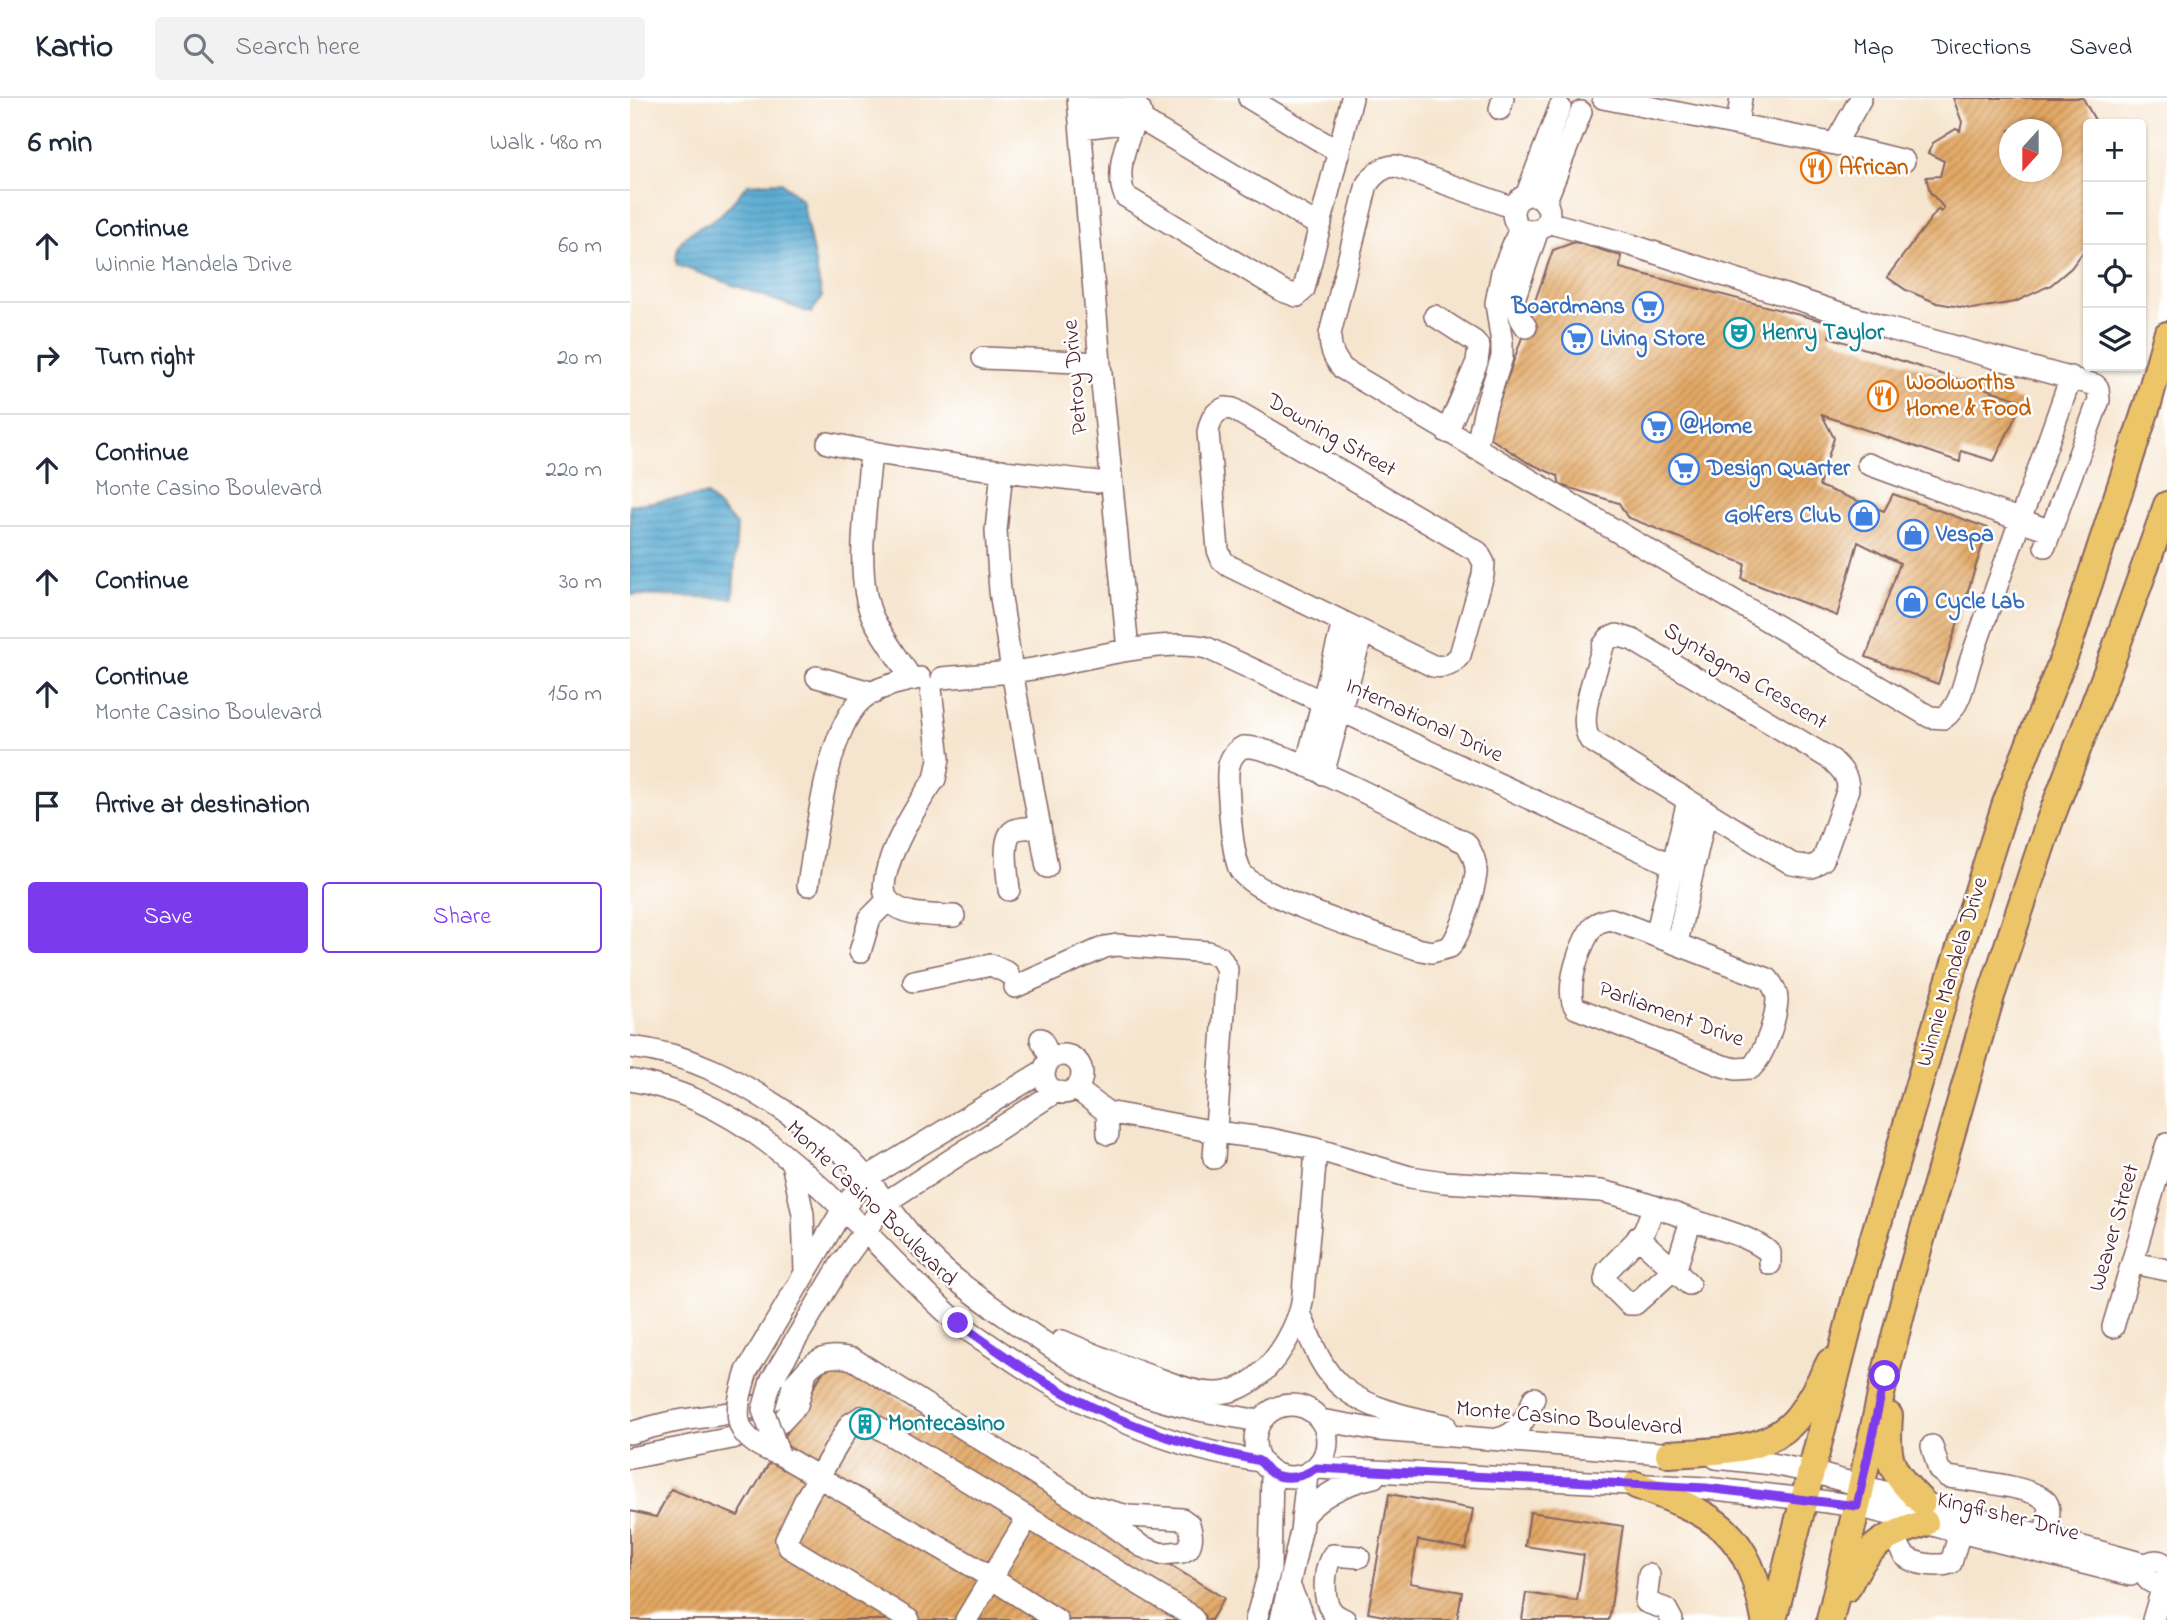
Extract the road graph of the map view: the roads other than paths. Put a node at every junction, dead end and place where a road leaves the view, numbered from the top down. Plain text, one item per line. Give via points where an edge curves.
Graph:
1 (1249, 98) edge
2 (1352, 98) edge
3 (1601, 98) edge
4 (1741, 98) edge
5 (1861, 98) edge
6 (1557, 102) edge
7 (1079, 111) edge
8 (1581, 112) junction
9 (1132, 113) edge
10 (1737, 125) junction
11 (1835, 144) junction
12 (1339, 152) junction
13 (1905, 161) dead end
14 (1532, 214) junction
15 (1321, 224) junction
16 (1435, 317) dead end
17 (1527, 327) dead end
18 (2167, 335) edge
19 (983, 358) dead end
20 (1100, 363) junction
21 (2071, 377) junction
22 (1447, 432) junction
23 (828, 443) dead end
24 (1476, 449) junction
25 (871, 453) junction
26 (1868, 464) dead end
27 (1002, 470) junction
28 (1098, 482) dead end
29 (2167, 505) edge
30 (2020, 519) junction
31 (1343, 623) junction
32 (1362, 633) junction
33 (1128, 650) junction
34 (1012, 671) junction
35 (817, 677) dead end
36 (926, 681) junction
37 (874, 693) junction
38 (1332, 707) junction
39 (1314, 770) junction
40 (1697, 806) junction
41 (1040, 827) junction
42 (1047, 867) dead end
43 (1682, 868) junction
44 (808, 885) dead end
45 (1009, 890) dead end
46 (888, 900) junction
47 (954, 916) dead end
48 (1667, 940) junction
49 (860, 952) dead end
50 (914, 981) dead end
51 (1041, 1039) dead end
52 (630, 1047) edge
53 (1048, 1065) junction
54 (630, 1080) edge
55 (1066, 1090) junction
56 (1107, 1112) junction
57 (1216, 1132) junction
58 (1108, 1134) dead end
59 (2167, 1144) edge
60 (1316, 1149) junction
61 (1214, 1158) dead end
62 (792, 1163) junction
63 (866, 1178) junction
64 (886, 1202) junction
65 (1654, 1206) junction
66 (843, 1209) junction
67 (1691, 1220) junction
68 (864, 1230) junction
69 (1638, 1237) junction
70 (2134, 1263) junction
71 (1770, 1264) dead end
72 (1674, 1269) junction
73 (2167, 1270) edge
74 (805, 1275) junction
75 (1689, 1284) dead end
76 (1855, 1301) junction
77 (1300, 1313) junction
78 (1009, 1318) junction
79 (2113, 1327) dead end
80 (806, 1372) junction
81 (1885, 1376) junction
82 (1321, 1420) junction
83 (1260, 1421) junction
84 (630, 1433) edge
85 (1499, 1440) junction
86 (1574, 1444) junction
87 (1931, 1446) dead end
88 (779, 1454) junction
89 (1669, 1454) junction
90 (630, 1458) edge
91 (1266, 1467) junction
92 (1311, 1471) junction
93 (1411, 1472) junction
94 (1812, 1472) junction
95 (818, 1478) junction
96 (1636, 1486) junction
97 (1860, 1497) junction
98 (1805, 1499) junction
99 (1085, 1505) dead end
100 (1923, 1513) junction
101 (1028, 1517) junction
102 (1302, 1517) junction
103 (1963, 1522) junction
104 (1894, 1534) junction
105 (2044, 1535) junction
106 (2016, 1537) junction
107 (1359, 1557) dead end
108 (1649, 1575) dead end
109 (2157, 1575) edge
110 (992, 1578) junction
111 (1289, 1585) junction
112 (1645, 1611) edge
113 (909, 1620) edge
114 (966, 1620) edge
115 (1057, 1620) edge
116 (1194, 1620) edge
117 (1256, 1620) edge
118 (1281, 1620) edge
119 (1304, 1620) edge
120 (1345, 1620) edge
121 (1672, 1620) edge
122 (1765, 1620) edge
123 (1773, 1620) edge
124 (1831, 1620) edge
125 (2146, 1620) edge
126 (2153, 1620) edge

1 - 12 street
2 - 12 street
3 - 8 street
3 - 10 street
4 - 10 street
5 - 11 street
6 - 8 street via 1567,111
6 - 14 street
7 - 9 street
7 - 20 street, Petroy Drive
8 - 14 street
9 - 15 street
9 - 15 street via 1121,165 1125,196 1292,295 1300,295 1304,289
10 - 11 street
11 - 13 street
12 - 15 street
14 - 17 street via 1514,299
14 - 21 street via 1883,327
14 - 22 street via 1395,166 1379,171 1367,184 1330,347 1343,369
14 - 24 street via 1502,272 1496,303 1502,358
16 - 22 street via 1479,347
18 - 76 main road, Winnie Mandela Drive via 2068,644 1998,829
19 - 20 street
20 - 33 street, Petroy Drive
21 - 30 street
21 - 30 street via 2095,385 2099,400 2048,538
22 - 24 street
23 - 25 street
24 - 30 street via 1930,717 1944,718 1959,699
25 - 27 street
25 - 36 street via 863,543 869,603 874,619
26 - 30 street
27 - 28 street
27 - 34 street via 997,561
29 - 81 main road, Winnie Mandela Drive via 2050,820 1991,996
31 - 32 street, Downing Street
31 - 32 street, Downing Street via 1222,560 1208,432 1218,411 1233,409 1482,557 1483,575 1460,655 1449,666 1433,666
31 - 38 street
32 - 38 street
33 - 34 street, International Drive
33 - 38 street, International Drive via 1207,648
34 - 36 street, International Drive
34 - 41 street
35 - 37 street
36 - 37 street, International Drive via 884,687
36 - 46 street via 938,769 896,846 884,887
37 - 44 street via 861,700 839,738
38 - 39 street
38 - 43 street, International Drive
39 - 39 street via 1256,747 1243,747 1230,758 1230,812 1239,868 1245,878 1273,895 1417,949 1432,952 1450,947 1462,925 1476,873 1466,843
40 - 40 street, Syntagma Crescent via 1598,747 1586,734 1584,716 1609,638 1617,635 1633,640 1832,760 1848,780 1826,855 1812,867 1792,864
40 - 43 street
41 - 42 street
41 - 45 street via 1014,830 1009,835
43 - 48 street
46 - 47 street via 918,914
46 - 49 street via 870,918
48 - 48 street, Parliament Drive via 1611,919 1595,925 1578,957 1572,1003 1584,1013 1723,1066 1751,1068 1767,1040 1777,998 1769,979
50 - 57 street via 991,965 1012,980 1117,945 1208,951 1220,957 1227,969
51 - 53 street
52 - 63 street, Monte Casino Boulevard via 699,1062 743,1083 808,1126
53 - 55 street via 1047,1083
53 - 55 street via 1063,1055 1075,1059 1082,1077
53 - 63 street
54 - 62 street, Monte Casino Boulevard via 687,1094 761,1136
55 - 56 street
55 - 64 street
56 - 57 street
56 - 58 street
57 - 60 street
57 - 61 street
59 - 70 street, Weaver Street
60 - 65 street via 1410,1177 1601,1191
60 - 77 street
62 - 66 street, Monte Casino Boulevard
62 - 74 street via 803,1214
63 - 64 street, Monte Casino Boulevard
63 - 66 street
64 - 68 street
64 - 78 street, Monte Casino Boulevard via 910,1236 941,1267
65 - 67 street
65 - 69 street via 1648,1226
66 - 68 street, Monte Casino Boulevard
66 - 74 street
67 - 71 street via 1764,1248 1770,1253
67 - 72 street
68 - 88 street, bridge via 771,1381 762,1410
68 - 91 street, Monte Casino Boulevard via 958,1323 1041,1380 1111,1417
69 - 72 street
69 - 72 street via 1604,1277 1629,1304 1635,1304
70 - 73 street
70 - 79 street, Weaver Street
72 - 75 street
74 - 88 street, bridge via 747,1371 737,1411 739,1426 754,1444
76 - 89 main road via 1835,1354 1796,1420 1758,1443 1730,1451
76 - 94 main road, Winnie Mandela Drive
77 - 78 street via 1286,1343 1253,1381 1213,1394 1130,1370
77 - 85 street via 1326,1370 1342,1388 1370,1404
78 - 83 street, Monte Casino Boulevard via 1056,1352 1134,1391
80 - 84 street via 779,1397 757,1405
80 - 90 street via 797,1405 781,1422 737,1437
80 - 99 street via 823,1357 853,1359
81 - 97 main road, Winnie Mandela Drive
81 - 100 main road via 1890,1461
82 - 83 street via 1312,1411 1289,1405 1277,1407
82 - 85 street, Monte Casino Boulevard via 1378,1430
82 - 92 street via 1327,1449
83 - 91 street via 1254,1438 1257,1455
85 - 86 street, Monte Casino Boulevard
85 - 86 street via 1523,1422 1534,1398 1543,1427
86 - 89 street, Monte Casino Boulevard
87 - 105 street via 1939,1470 1948,1477 2042,1497 2048,1508
88 - 95 street
89 - 94 street, Monte Casino Boulevard
91 - 92 street via 1289,1478
91 - 117 street via 1270,1569
92 - 93 street
92 - 102 street
93 - 96 street
93 - 102 street via 1354,1481 1325,1496
94 - 97 street, Monte Casino Boulevard
94 - 98 main road, Winnie Mandela Drive
95 - 101 street via 850,1424 861,1417
95 - 110 street
95 - 113 street via 788,1531 789,1547
96 - 98 street
96 - 122 main road via 1689,1506 1734,1538 1759,1588
97 - 98 street
97 - 100 street, Kingfisher Drive
97 - 124 main road, Winnie Mandela Drive
98 - 123 main road, Winnie Mandela Drive
100 - 103 street, Kingfisher Drive
100 - 104 main road
101 - 110 street
101 - 116 street
102 - 111 street
103 - 104 street via 1955,1557 1943,1566 1908,1558
103 - 106 street, Kingfisher Drive
104 - 124 main road via 1863,1559
105 - 106 street, Kingfisher Drive
105 - 109 street, Kingfisher Drive
106 - 109 street, Kingfisher Drive
107 - 120 street via 1333,1555 1328,1562 1326,1599 1331,1611
108 - 112 street
109 - 125 street
109 - 126 street
110 - 114 street
110 - 115 street
111 - 118 street
111 - 119 street
112 - 121 street via 1666,1609

